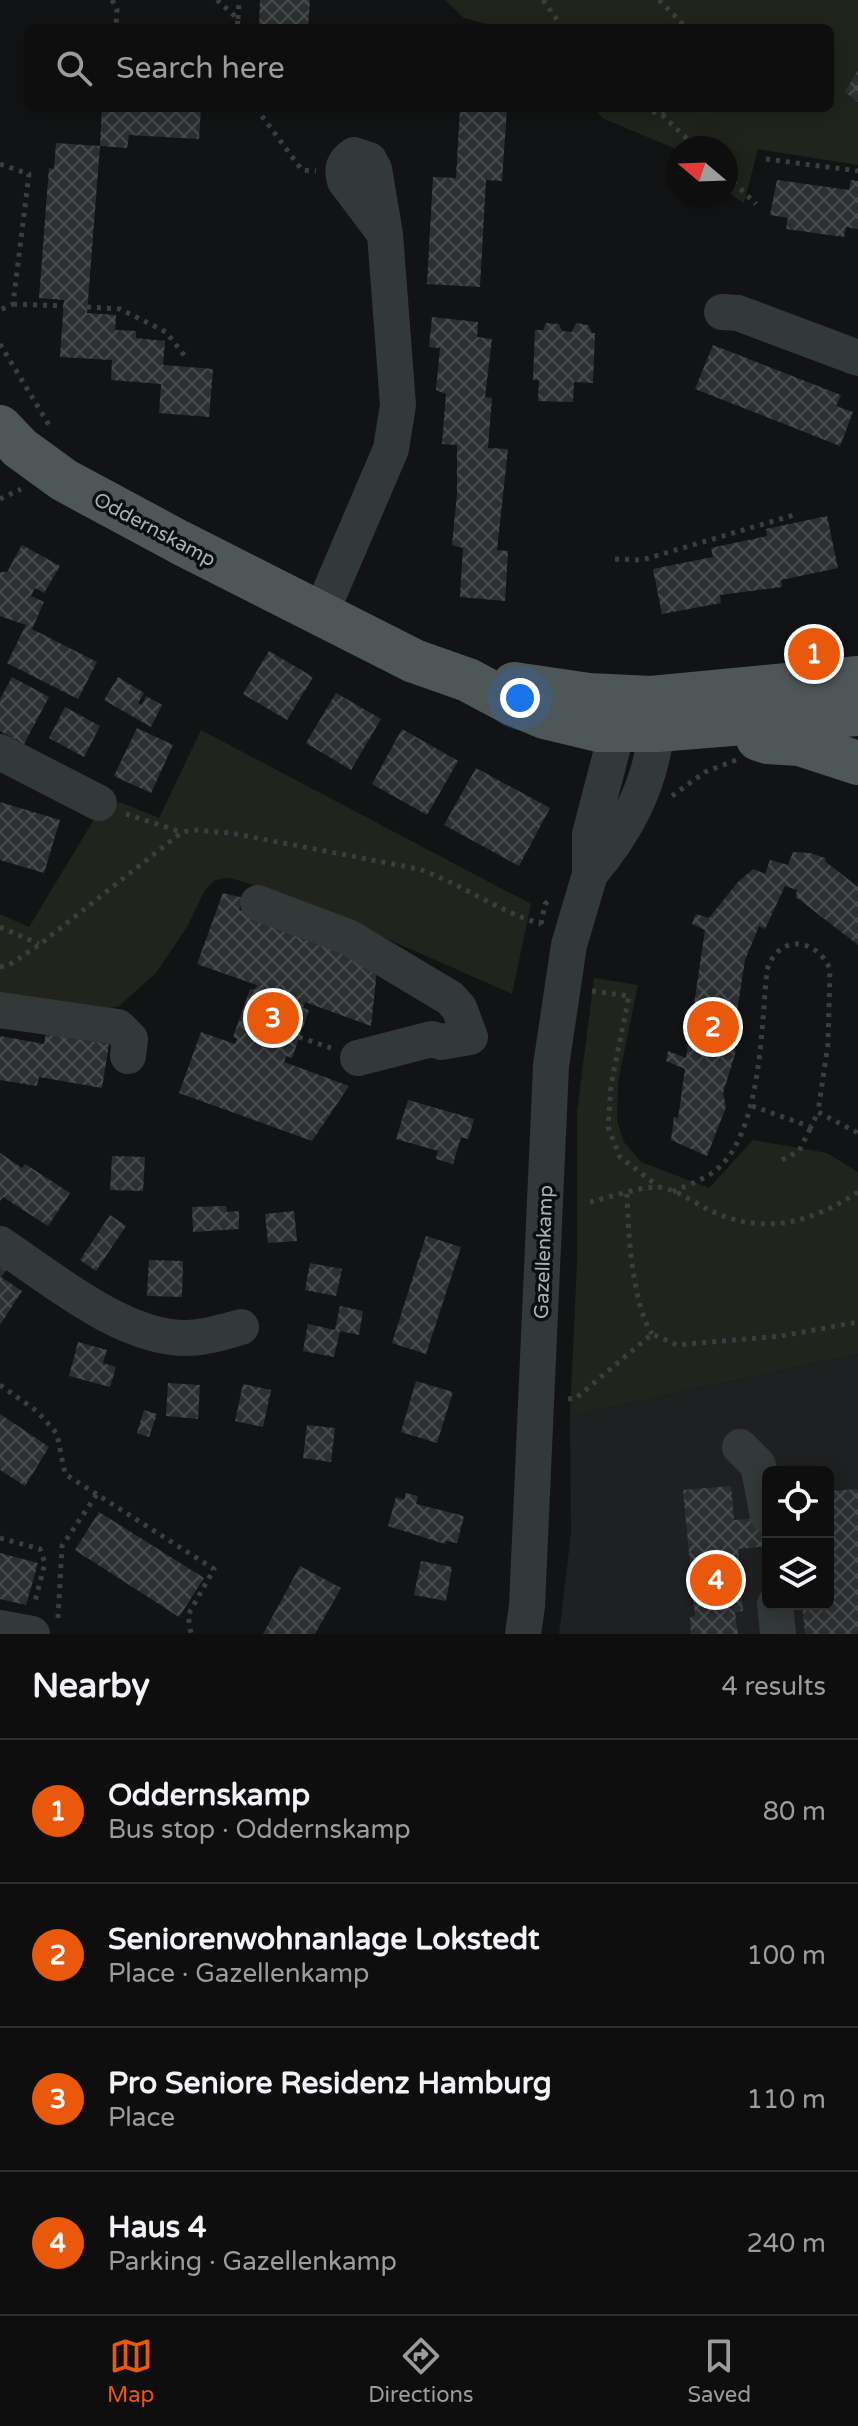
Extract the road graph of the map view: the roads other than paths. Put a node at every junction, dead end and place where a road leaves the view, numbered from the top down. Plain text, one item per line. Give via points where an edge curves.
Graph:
1 (342, 172) road end
2 (722, 312) dead end
3 (858, 358) edge
4 (0, 427) edge
5 (320, 615) junction
6 (858, 678) edge
7 (858, 714) edge
8 (632, 719) junction
9 (731, 743) junction
10 (0, 752) edge
11 (858, 763) edge
12 (99, 803) road end
13 (258, 903) dead end
14 (0, 1010) edge
15 (128, 1056) dead end
16 (358, 1058) dead end
17 (0, 1244) edge
18 (241, 1327) dead end
19 (740, 1447) dead end
20 (762, 1485) edge
21 (776, 1610) edge
22 (0, 1628) edge
23 (39, 1629) edge
24 (523, 1634) edge
25 (778, 1634) edge

1 - 5 street via 354,155 369,160 374,169 385,234 398,405 384,466
2 - 3 street via 738,313
4 - 5 main road, Oddernskamp via 64,480
5 - 8 main road, Oddernskamp via 545,717 599,730
6 - 8 main road, Oddernskamp via 664,697
7 - 9 main road, Oddernskamp
8 - 9 main road, Oddernskamp
8 - 24 street, Gazellenkamp via 653,757 615,844 590,874 569,945 551,1066
9 - 11 main road via 800,744
10 - 12 street
13 - 16 street via 348,937 450,998 470,1037 432,1039
14 - 15 street via 118,1027 130,1039
17 - 18 street via 135,1326 187,1338
19 - 20 street via 758,1465
21 - 25 street
22 - 23 street

